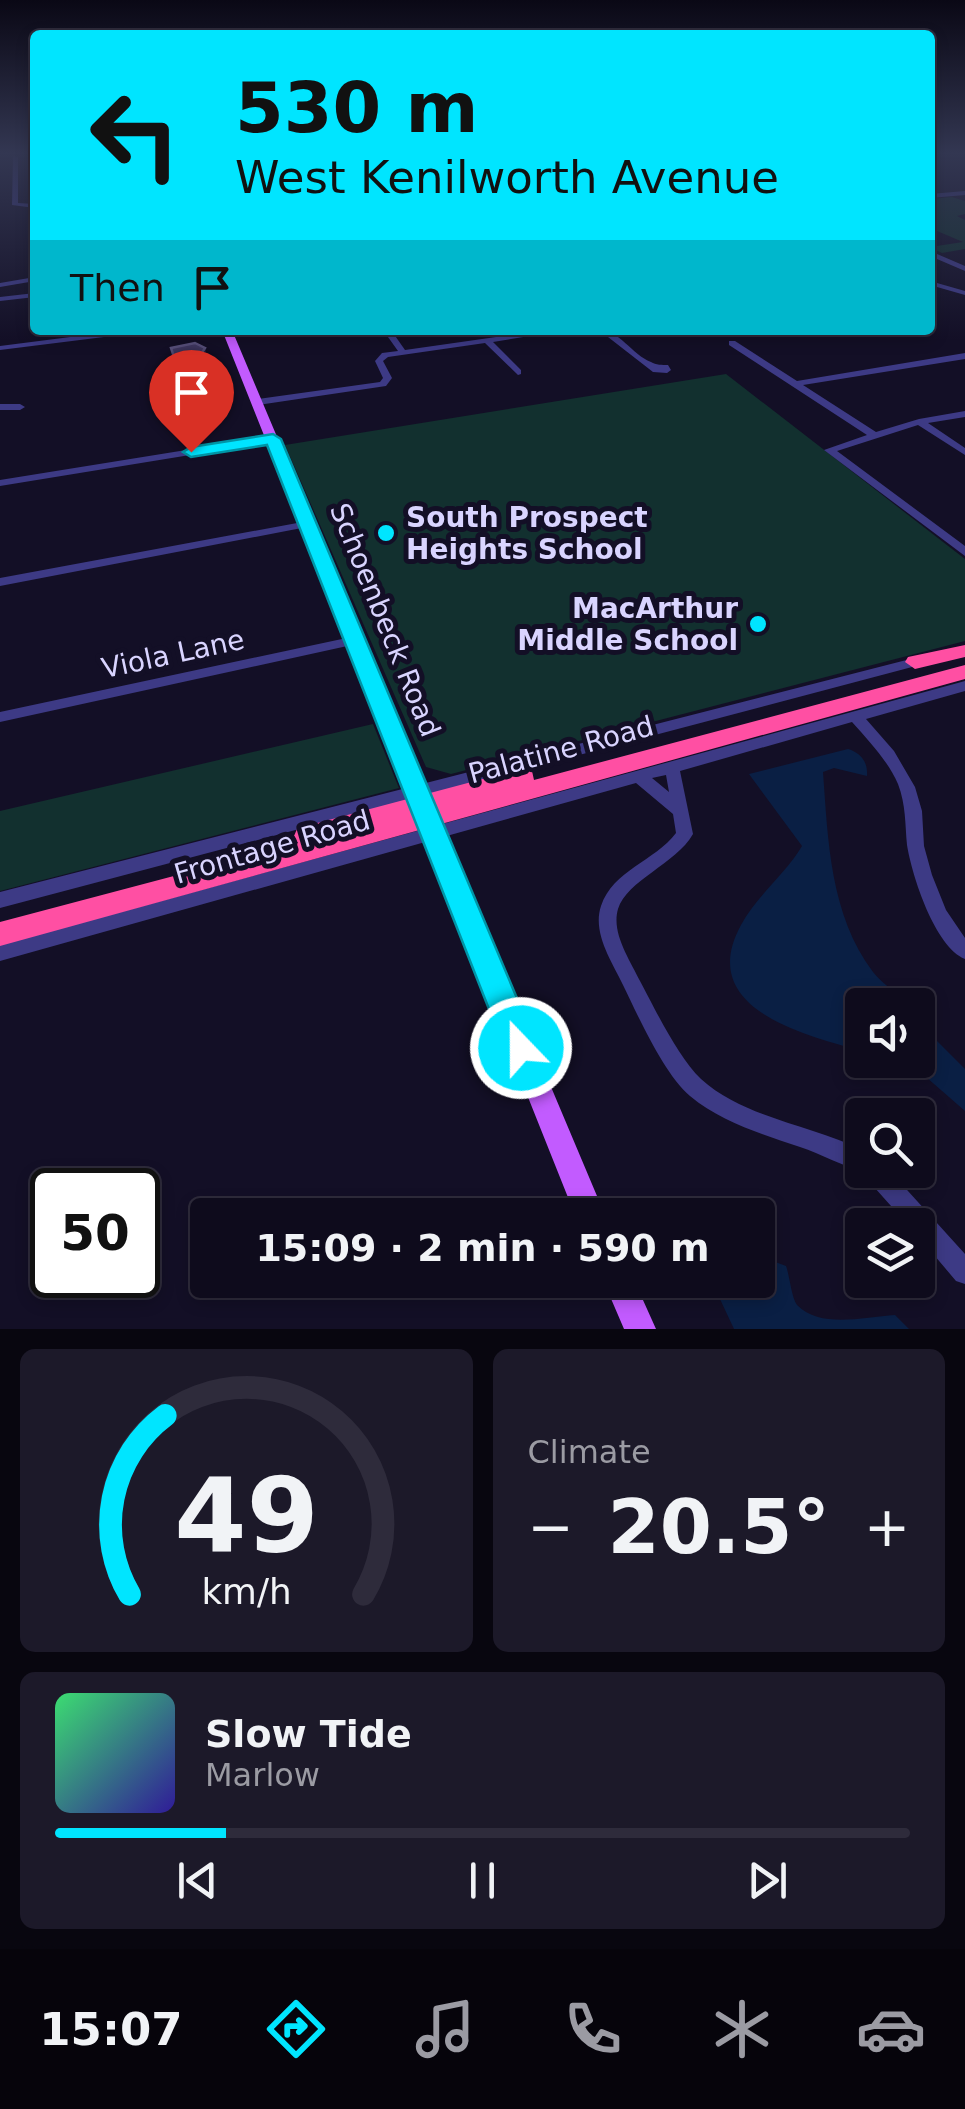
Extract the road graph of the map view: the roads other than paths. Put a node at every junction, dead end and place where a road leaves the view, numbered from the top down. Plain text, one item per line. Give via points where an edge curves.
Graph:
1 (935, 255) edge
2 (965, 268) edge
3 (30, 280) edge
4 (935, 284) edge
5 (3, 285) edge
6 (965, 293) edge
7 (30, 296) edge
8 (2, 299) edge
9 (104, 335) edge
10 (229, 335) edge
11 (392, 335) edge
12 (528, 335) edge
13 (609, 335) edge
14 (487, 341) junction
15 (732, 343) dead end
16 (0, 348) edge
17 (402, 350) junction
18 (965, 356) edge
19 (656, 368) dead end
20 (518, 372) dead end
21 (799, 384) junction
22 (258, 402) junction
23 (0, 407) edge
24 (20, 407) dead end
25 (965, 414) edge
26 (919, 422) junction
27 (874, 435) junction
28 (273, 439) junction
29 (965, 452) edge
30 (0, 482) edge
31 (308, 524) junction
32 (965, 552) edge
33 (0, 582) edge
34 (356, 640) junction
35 (965, 650) edge
36 (965, 660) edge
37 (915, 662) joint
38 (965, 672) edge
39 (965, 686) edge
40 (855, 716) junction
41 (0, 718) edge
42 (672, 768) junction
43 (640, 777) junction
44 (426, 811) junction
45 (682, 813) junction
46 (0, 900) edge
47 (0, 920) edge
48 (0, 934) edge
49 (965, 951) edge
50 (0, 953) edge
51 (845, 1151) edge
52 (890, 1188) edge
53 (583, 1198) edge
54 (965, 1272) edge
55 (626, 1298) edge
56 (640, 1329) edge

1 - 2 street
3 - 5 street
4 - 6 street
5 - 8 street
7 - 8 street
9 - 16 street
10 - 22 main road, Schoenbeck Road
11 - 17 street
12 - 14 street
13 - 19 street
14 - 17 street
14 - 20 street
15 - 21 street
17 - 22 street via 378,361 388,378 383,384
18 - 21 street
21 - 27 street
22 - 28 main road, Schoenbeck Road
23 - 24 street
25 - 26 street
26 - 27 street
26 - 29 street
27 - 32 street via 829,450
28 - 30 street
28 - 31 main road, Schoenbeck Road
31 - 33 street
31 - 34 main road, Schoenbeck Road
34 - 41 street, Viola Lane
34 - 44 main road, Schoenbeck Road
35 - 37 highway
36 - 44 highway, Palatine Road
37 - 44 street, Frontage Road
38 - 44 highway, Palatine Road
39 - 40 street, Frontage Road
40 - 42 street, Frontage Road
40 - 49 street via 900,772 934,904
42 - 43 street, Frontage Road
42 - 45 street
43 - 44 street, Frontage Road
43 - 45 street
44 - 46 street, Frontage Road
44 - 47 highway, Palatine Road
44 - 48 highway, Palatine Road
44 - 50 street, Frontage Road
44 - 53 main road, Schoenbeck Road
45 - 51 street via 686,828 680,841 610,904 607,928 622,969 692,1085 750,1120
52 - 54 street
55 - 56 main road

